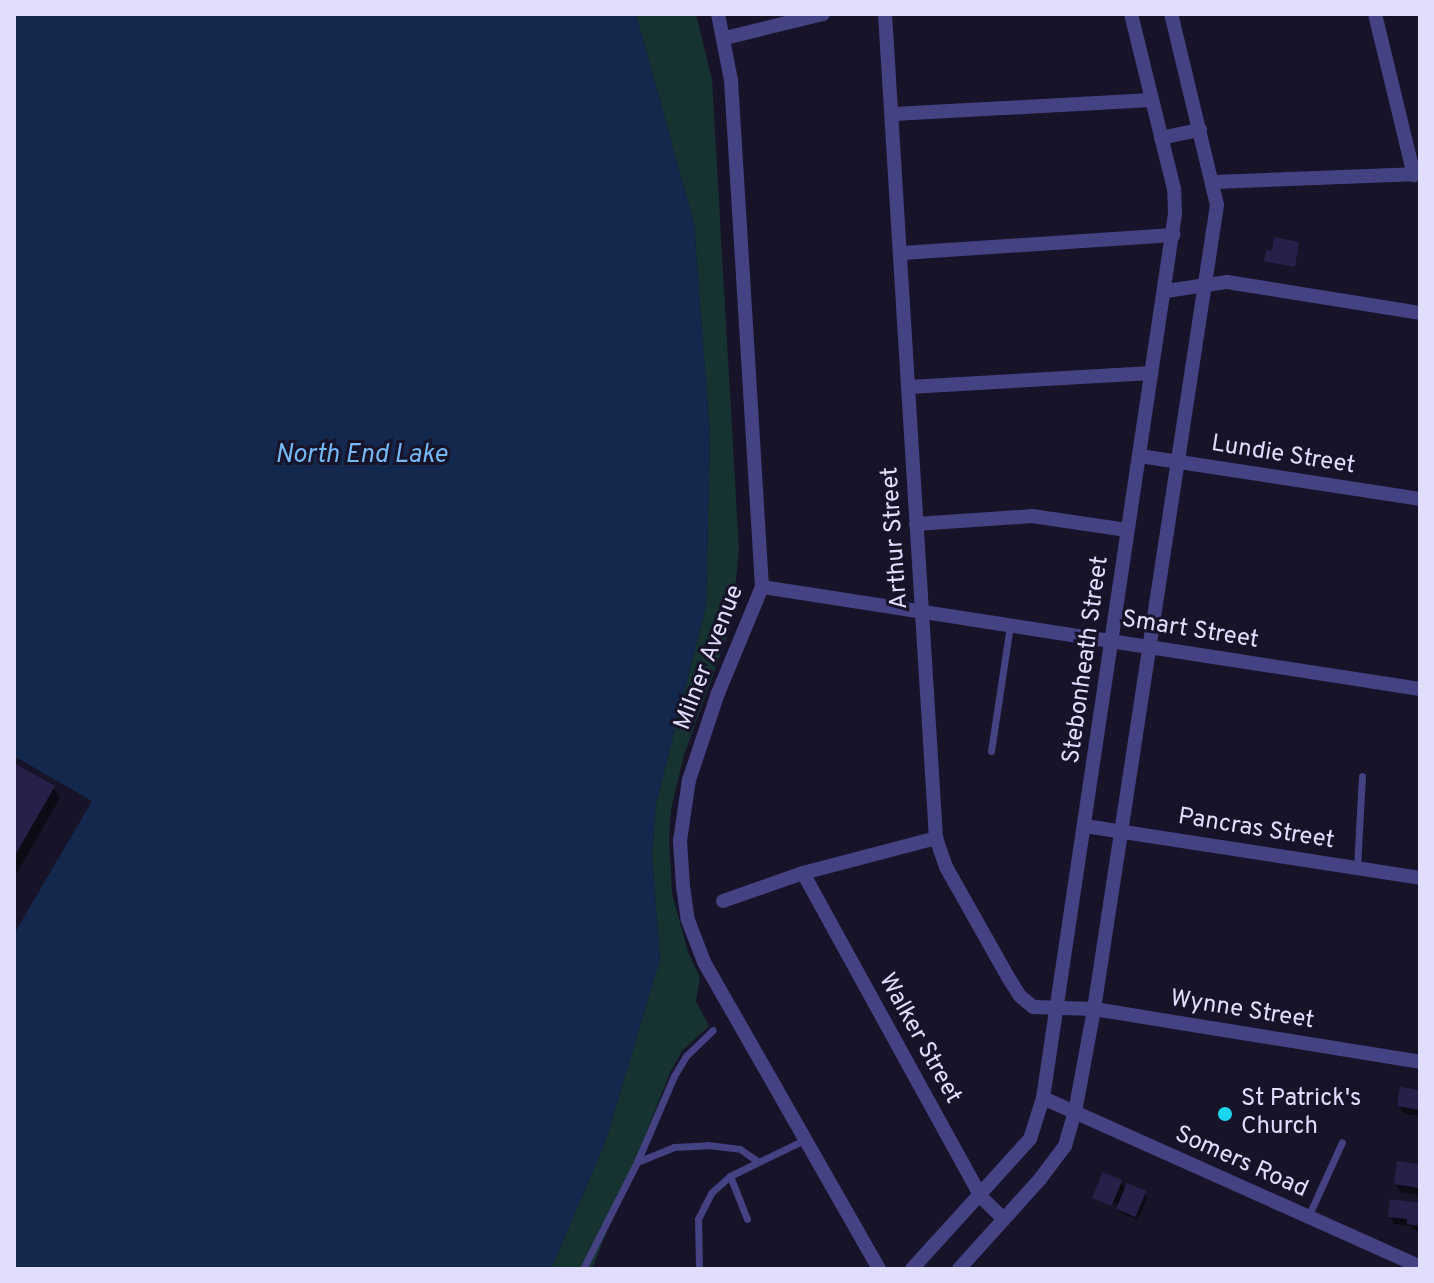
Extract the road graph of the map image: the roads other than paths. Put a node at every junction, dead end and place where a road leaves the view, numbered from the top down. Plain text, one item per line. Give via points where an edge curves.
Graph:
1 (718, 14) edge
2 (823, 14) edge
3 (885, 14) edge
4 (1131, 14) edge
5 (1171, 14) edge
6 (1375, 14) edge
7 (725, 38) junction
8 (1152, 100) junction
9 (894, 114) junction
10 (1200, 130) junction
11 (1161, 138) junction
12 (1417, 174) edge
13 (1214, 182) junction
14 (1173, 235) junction
15 (902, 253) junction
16 (1207, 285) junction
17 (1166, 291) junction
18 (1420, 313) edge
19 (1152, 373) junction
20 (909, 387) junction
21 (1140, 456) junction
22 (1178, 462) junction
23 (1420, 499) edge
24 (916, 524) junction
25 (1127, 530) junction
26 (762, 587) junction
27 (923, 610) junction
28 (1011, 624) junction
29 (1112, 640) junction
30 (1150, 649) junction
31 (1420, 689) edge
32 (991, 751) dead end
33 (1362, 776) dead end
34 (1085, 826) junction
35 (1121, 831) junction
36 (936, 838) junction
37 (1357, 868) junction
38 (803, 873) junction
39 (1420, 878) edge
40 (723, 901) dead end
41 (1094, 1009) junction
42 (1057, 1010) junction
43 (713, 1030) dead end
44 (1420, 1062) edge
45 (1043, 1098) junction
46 (1075, 1112) junction
47 (804, 1140) junction
48 (1342, 1142) dead end
49 (757, 1161) junction
50 (637, 1162) junction
51 (730, 1176) junction
52 (981, 1197) junction
53 (1308, 1217) junction
54 (747, 1219) dead end
55 (1004, 1219) junction
56 (1420, 1267) edge
57 (583, 1269) edge
58 (699, 1269) edge
59 (879, 1269) edge
60 (912, 1269) edge
61 (959, 1269) edge

1 - 7 street, Milner Avenue
2 - 7 street
3 - 9 street, Arthur Street
4 - 8 street, Stebonheath Street
5 - 10 street
6 - 12 street
7 - 26 street, Milner Avenue
8 - 9 street
8 - 11 street, Stebonheath Street
9 - 15 street, Arthur Street
10 - 11 street
10 - 13 street
11 - 14 street, Stebonheath Street via 1174,189
12 - 13 street
13 - 16 street via 1217,205
14 - 15 street
14 - 17 street, Stebonheath Street
15 - 20 street, Arthur Street
16 - 17 street
16 - 18 street via 1227,282
16 - 22 street
17 - 19 street, Stebonheath Street
19 - 20 street
19 - 21 street, Stebonheath Street
20 - 24 street, Arthur Street
21 - 22 street, Lundie Street
21 - 25 street, Stebonheath Street
22 - 23 street, Lundie Street
22 - 30 street
24 - 25 street via 1032,516
24 - 27 street, Arthur Street
25 - 29 street, Stebonheath Street
26 - 27 street, Smart Street
26 - 47 street, Milner Avenue via 689,780 681,867 688,920 704,962
27 - 28 street, Smart Street
27 - 36 street, Arthur Street
28 - 29 street, Smart Street
28 - 32 lane
29 - 30 street, Smart Street
29 - 34 street, Stebonheath Street
30 - 31 street, Smart Street
30 - 35 street
33 - 37 lane
34 - 35 street, Pancras Street
34 - 42 street, Stebonheath Street
35 - 37 street, Pancras Street
35 - 41 street
36 - 38 street
36 - 42 street, Arthur Street via 957,889 1020,996 1033,1007
37 - 39 street, Pancras Street
38 - 40 street
38 - 52 street, Walker Street
41 - 42 street, Wynne Street
41 - 44 street, Wynne Street
41 - 46 street
42 - 45 street, Stebonheath Street
43 - 50 lane via 674,1076
45 - 46 street, Somers Road
45 - 52 street, Stebonheath Street via 1030,1139
46 - 53 street, Somers Road
46 - 55 street via 1056,1160
47 - 49 lane
47 - 59 street, Milner Avenue
48 - 53 lane
49 - 50 lane via 740,1149 698,1145 674,1147
49 - 51 lane
50 - 57 lane
51 - 54 lane
51 - 58 lane via 711,1193 698,1219
52 - 55 street, Walker Street
52 - 60 street, Stebonheath Street
53 - 56 street, Somers Road
55 - 61 street

